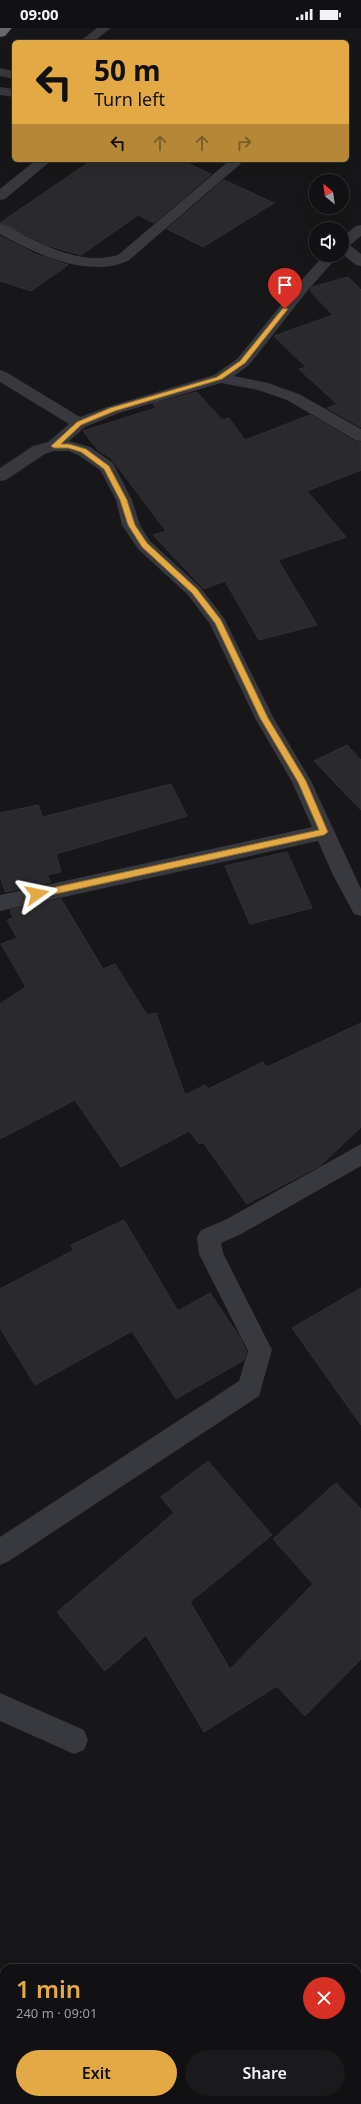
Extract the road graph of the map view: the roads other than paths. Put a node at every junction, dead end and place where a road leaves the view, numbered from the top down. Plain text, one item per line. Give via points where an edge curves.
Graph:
1 (105, 28) edge
2 (89, 40) edge
3 (0, 72) edge
4 (12, 75) edge
5 (0, 90) edge
6 (12, 93) edge
7 (42, 162) edge
8 (236, 162) edge
9 (0, 196) edge
10 (0, 228) edge
11 (361, 229) edge
12 (349, 239) edge
13 (349, 251) edge
14 (326, 262) edge
15 (361, 262) edge
16 (0, 375) edge
17 (220, 378) junction
18 (79, 423) junction
19 (361, 436) edge
20 (54, 446) junction
21 (0, 476) edge
22 (324, 832) junction
23 (0, 903) edge
24 (361, 908) edge
25 (361, 1154) edge
26 (0, 1552) edge
27 (0, 1707) edge
28 (74, 1740) dead end

1 - 2 street
3 - 4 street
5 - 6 street
7 - 9 street
8 - 10 street via 123,258 102,263 72,260 17,238
11 - 12 street
13 - 15 street
14 - 17 street via 243,362
16 - 18 street
17 - 18 street via 113,410
17 - 19 street via 262,386 293,397
18 - 20 street
20 - 21 street via 39,450
20 - 22 street via 69,446 84,451 107,467 124,500 131,525 144,545 194,591 218,622 264,718 302,781
22 - 23 street
22 - 24 street
25 - 26 street via 234,1226 208,1237 210,1254 260,1350 250,1388
27 - 28 street

